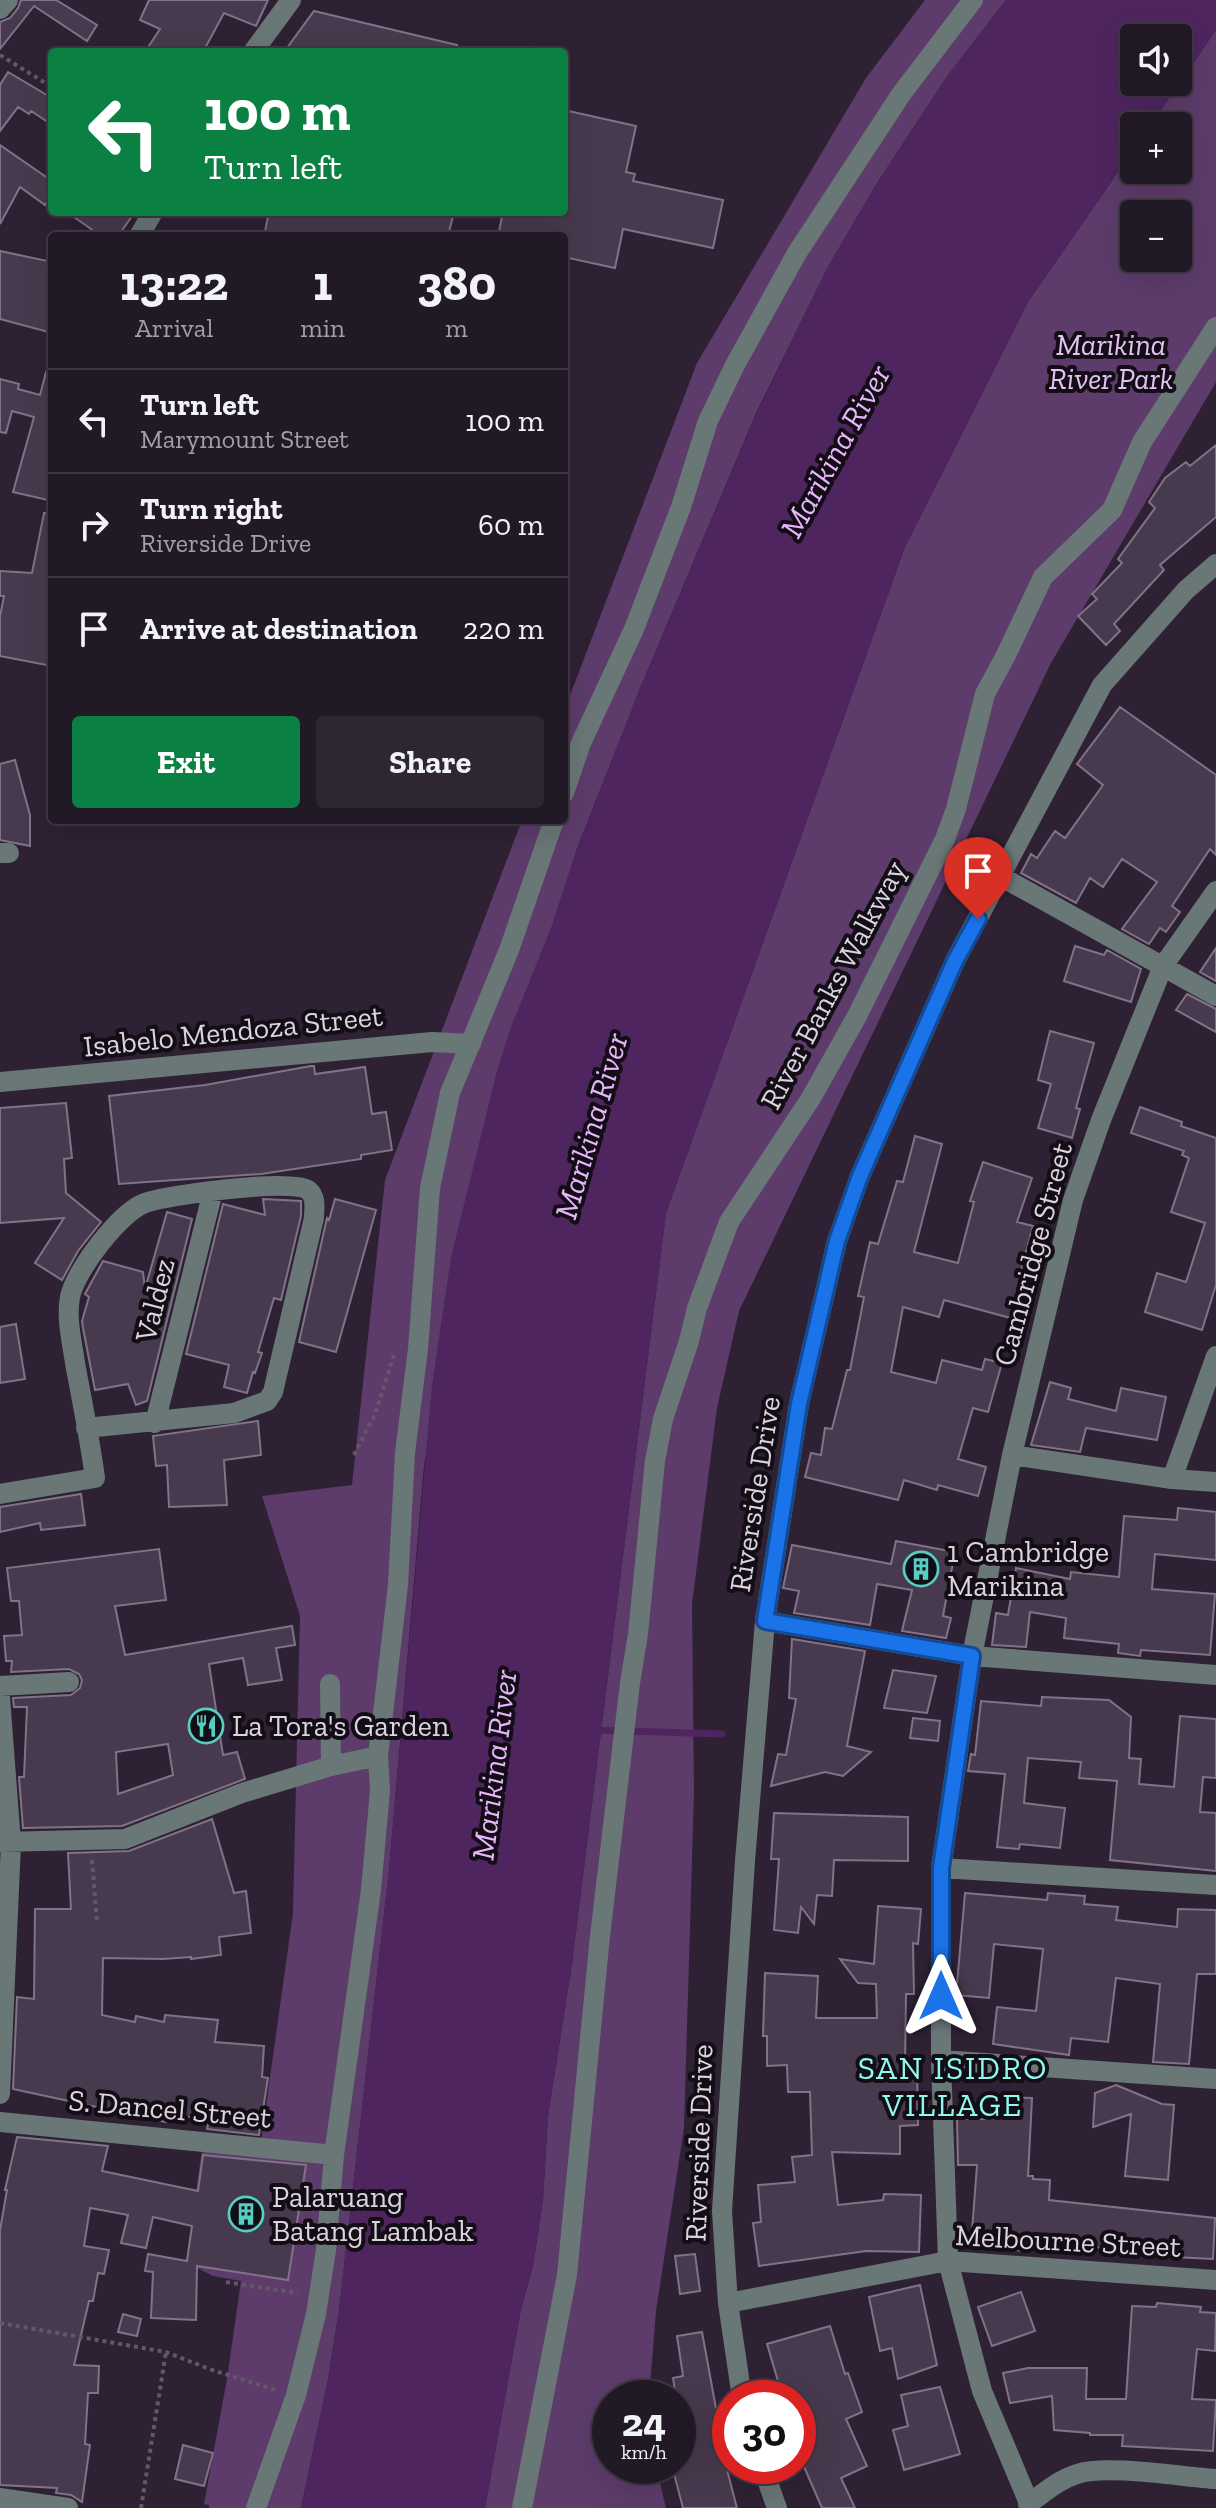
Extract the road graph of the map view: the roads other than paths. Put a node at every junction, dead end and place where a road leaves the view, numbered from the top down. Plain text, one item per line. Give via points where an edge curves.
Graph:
1 (8, 0) edge
2 (291, 0) edge
3 (973, 0) edge
4 (0, 9) edge
5 (256, 48) edge
6 (1216, 327) edge
7 (1216, 564) edge
8 (568, 781) edge
9 (553, 824) edge
10 (1000, 876) junction
11 (1216, 891) edge
12 (1163, 966) junction
13 (1216, 996) edge
14 (471, 1044) junction
15 (0, 1082) edge
16 (213, 1191) junction
17 (1216, 1356) edge
18 (155, 1423) junction
19 (86, 1428) junction
20 (1012, 1455) junction
21 (1172, 1479) junction
22 (1216, 1482) edge
23 (0, 1494) edge
24 (765, 1621) junction
25 (972, 1656) junction
26 (1216, 1675) edge
27 (69, 1682) dead end
28 (330, 1684) dead end
29 (0, 1686) edge
30 (0, 1697) edge
31 (378, 1756) junction
32 (331, 1766) junction
33 (5, 1842) edge
34 (941, 1868) junction
35 (1216, 1885) edge
36 (941, 2060) junction
37 (1216, 2079) edge
38 (0, 2094) edge
39 (0, 2122) edge
40 (334, 2155) junction
41 (948, 2261) junction
42 (1216, 2280) edge
43 (728, 2303) junction
44 (739, 2380) edge
45 (1216, 2479) edge
46 (768, 2484) edge
47 (0, 2498) edge
48 (1030, 2506) edge
49 (68, 2508) edge
50 (256, 2508) edge
51 (522, 2508) edge
52 (777, 2508) edge

1 - 4 street
2 - 5 street
3 - 8 street via 902,93 797,253 735,365 708,421 634,629
6 - 51 street, River Banks Walkway via 1142,442 1112,510 1043,577 985,694 945,839 819,1084 729,1222 697,1308 655,1461 567,2275
7 - 10 street, Riverside Drive via 1186,590 1102,685
9 - 14 street
10 - 12 street
10 - 24 street, Riverside Drive via 955,961 860,1176 837,1241 799,1404
11 - 12 street, Cambridge Street
12 - 13 street
12 - 20 street, Cambridge Street via 1073,1200
14 - 15 street, Isabelo Mendoza Street via 432,1042
14 - 31 street via 450,1093 430,1188 398,1585
16 - 18 street, Valdez
16 - 18 street via 278,1185 303,1187 313,1196 314,1218 273,1392 267,1401 234,1413
16 - 19 street via 145,1203 126,1215 81,1272 70,1294 68,1319
17 - 21 street
18 - 19 street
19 - 23 street via 95,1478
20 - 21 street
20 - 25 street, Cambridge Street
21 - 22 street
24 - 25 street
24 - 43 street, Riverside Drive via 722,2211
25 - 26 street
25 - 34 street, Cambridge Street
27 - 29 street
28 - 32 street
30 - 33 street
31 - 32 street
31 - 40 street via 371,1890
32 - 33 street via 242,1793 125,1839
33 - 38 street
34 - 35 street
34 - 36 street, Cambridge Street
36 - 37 street
36 - 41 street, Cambridge Street
39 - 40 street, S. Dancel Street
40 - 50 street via 320,2297 296,2395
41 - 42 street, Melbourne Street
41 - 43 street, Melbourne Street
41 - 48 street, Cambridge Street via 982,2391
43 - 44 street, Riverside Drive
45 - 48 street via 1102,2470 1078,2473
46 - 52 street
47 - 49 street

